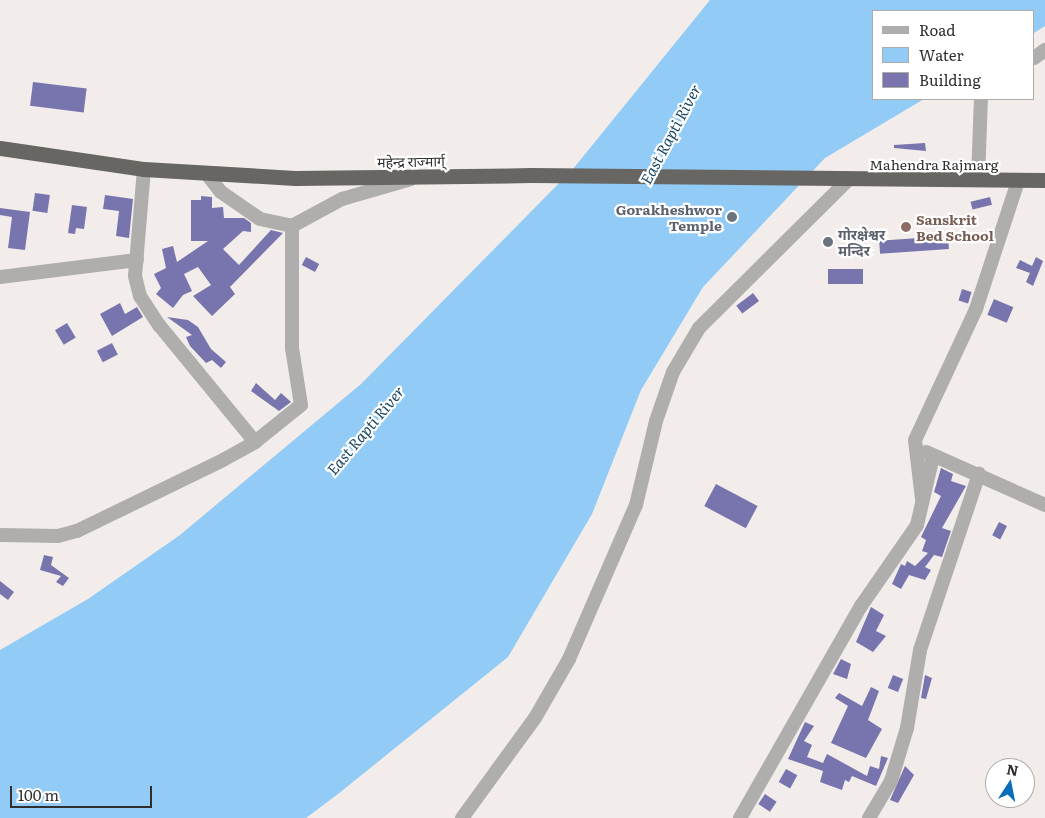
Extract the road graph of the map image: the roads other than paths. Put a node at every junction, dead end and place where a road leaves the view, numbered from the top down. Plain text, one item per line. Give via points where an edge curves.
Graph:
1 (981, 100) edge
2 (0, 148) edge
3 (144, 169) junction
4 (206, 173) junction
5 (417, 177) junction
6 (978, 179) junction
7 (824, 180) joint
8 (848, 180) junction
9 (1045, 180) edge
10 (1018, 181) junction
11 (292, 226) junction
12 (137, 260) junction
13 (0, 277) edge
14 (255, 442) junction
15 (914, 446) junction
16 (933, 456) junction
17 (980, 474) junction
18 (923, 500) junction
19 (1045, 505) edge
20 (0, 535) edge
21 (462, 818) edge
22 (740, 818) edge
23 (869, 818) edge

1 - 6 street
2 - 3 highway, महेन्द्र राज्मार्ग्
3 - 4 highway, महेन्द्र राज्मार्ग्
3 - 12 street
4 - 5 highway, महेन्द्र राज्मार्ग् via 295,178
4 - 11 street via 221,192 260,219
5 - 7 highway, महेन्द्र राज्मार्ग् via 531,175
5 - 11 street via 342,199
6 - 8 highway, Mahendra Rajmarg
6 - 10 highway, Mahendra Rajmarg
7 - 8 highway, Mahendra Rajmarg
8 - 21 street via 698,328 673,372 656,421 636,505 569,659 535,718
9 - 10 highway, Mahendra Rajmarg
10 - 15 street via 976,309 920,424
11 - 14 street via 292,348 301,405
12 - 13 street
12 - 14 street via 135,276 140,296 159,325
14 - 20 street via 77,531 58,536
15 - 16 street
15 - 18 street
16 - 17 street
16 - 18 street
17 - 19 street
17 - 23 street via 920,650 907,728 891,781
18 - 22 street via 917,525 861,606

